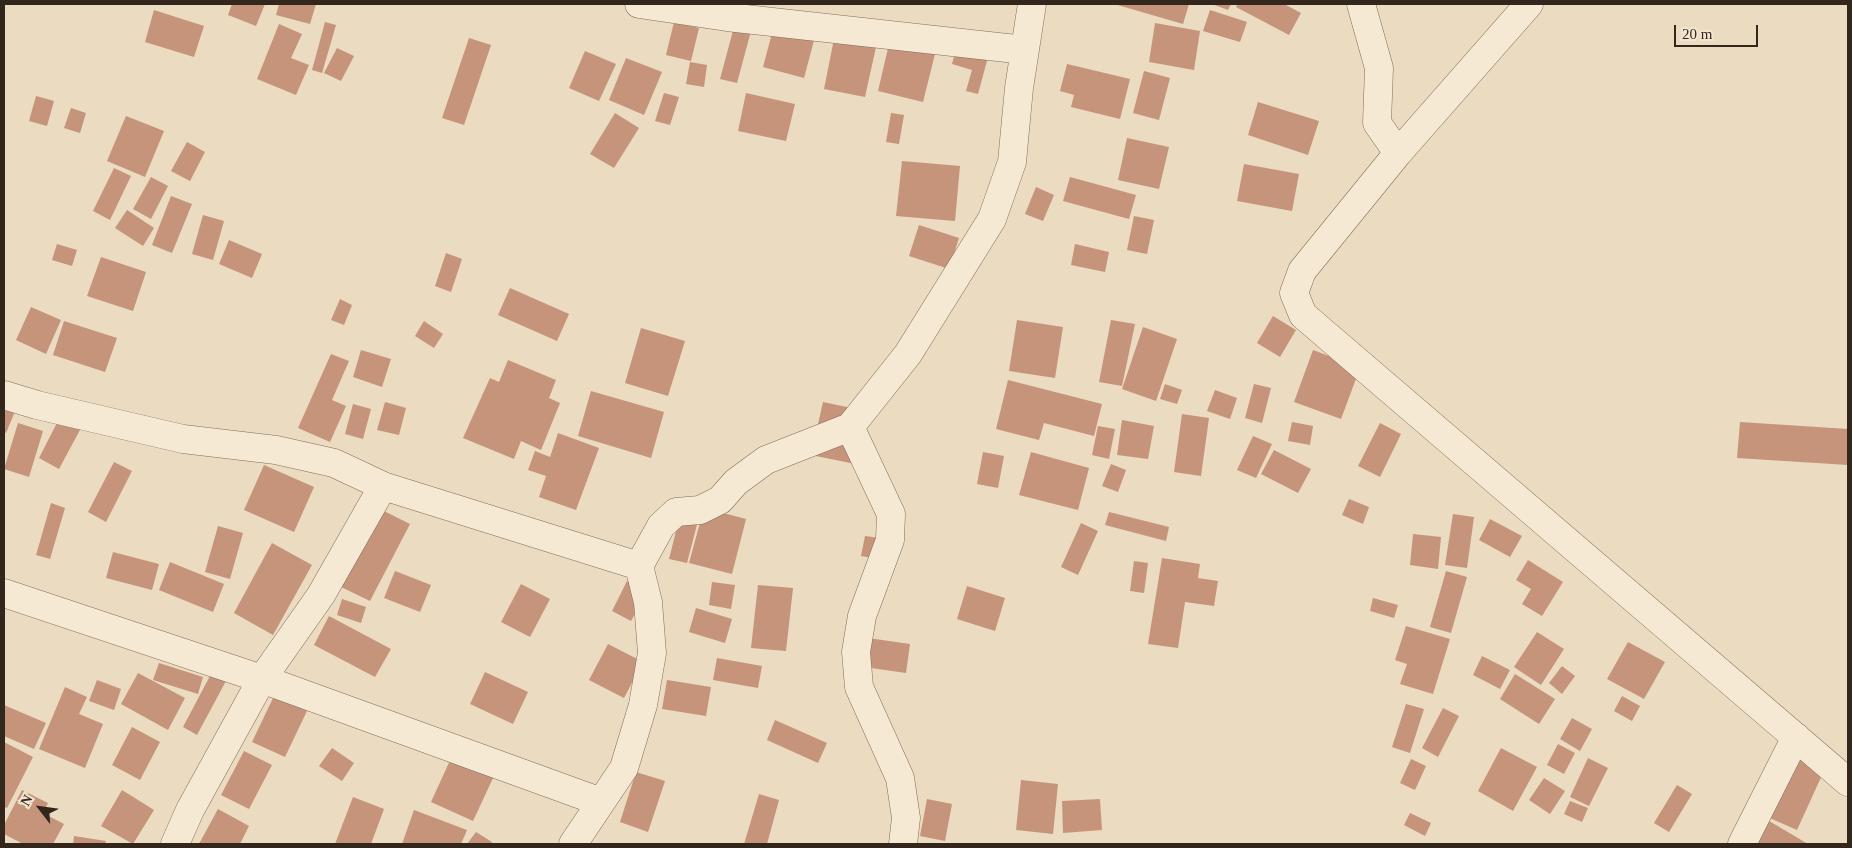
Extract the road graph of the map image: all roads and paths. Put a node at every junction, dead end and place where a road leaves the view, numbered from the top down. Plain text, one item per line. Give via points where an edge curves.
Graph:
1 (639, 4) edge
2 (1032, 4) edge
3 (1361, 4) edge
4 (1529, 4) edge
5 (1025, 50) junction
6 (1398, 153) junction
7 (4, 395) edge
8 (850, 427) junction
9 (383, 486) junction
10 (639, 566) junction
11 (4, 593) edge
12 (262, 679) junction
13 (1796, 737) junction
14 (1848, 782) edge
15 (601, 802) junction
16 (175, 844) edge
17 (573, 844) edge
18 (903, 844) edge
19 (1742, 844) edge

1 - 5 street
2 - 5 street
3 - 6 street via 1379,68 1377,123
4 - 6 street
5 - 8 street via 1012,162 992,219 908,354
6 - 13 street via 1302,271 1294,293 1304,316
7 - 9 street via 183,439 276,450 334,463
8 - 10 street via 766,460 736,482 720,500 700,510 676,512 661,526
8 - 18 street via 890,514 890,540 862,616 856,652 859,687 900,778 906,818
9 - 10 street
9 - 12 street via 321,595
10 - 15 street via 648,602 652,653 644,705 624,768
11 - 12 street
12 - 15 street
12 - 16 street via 190,810
13 - 14 street
13 - 19 street
15 - 17 street

